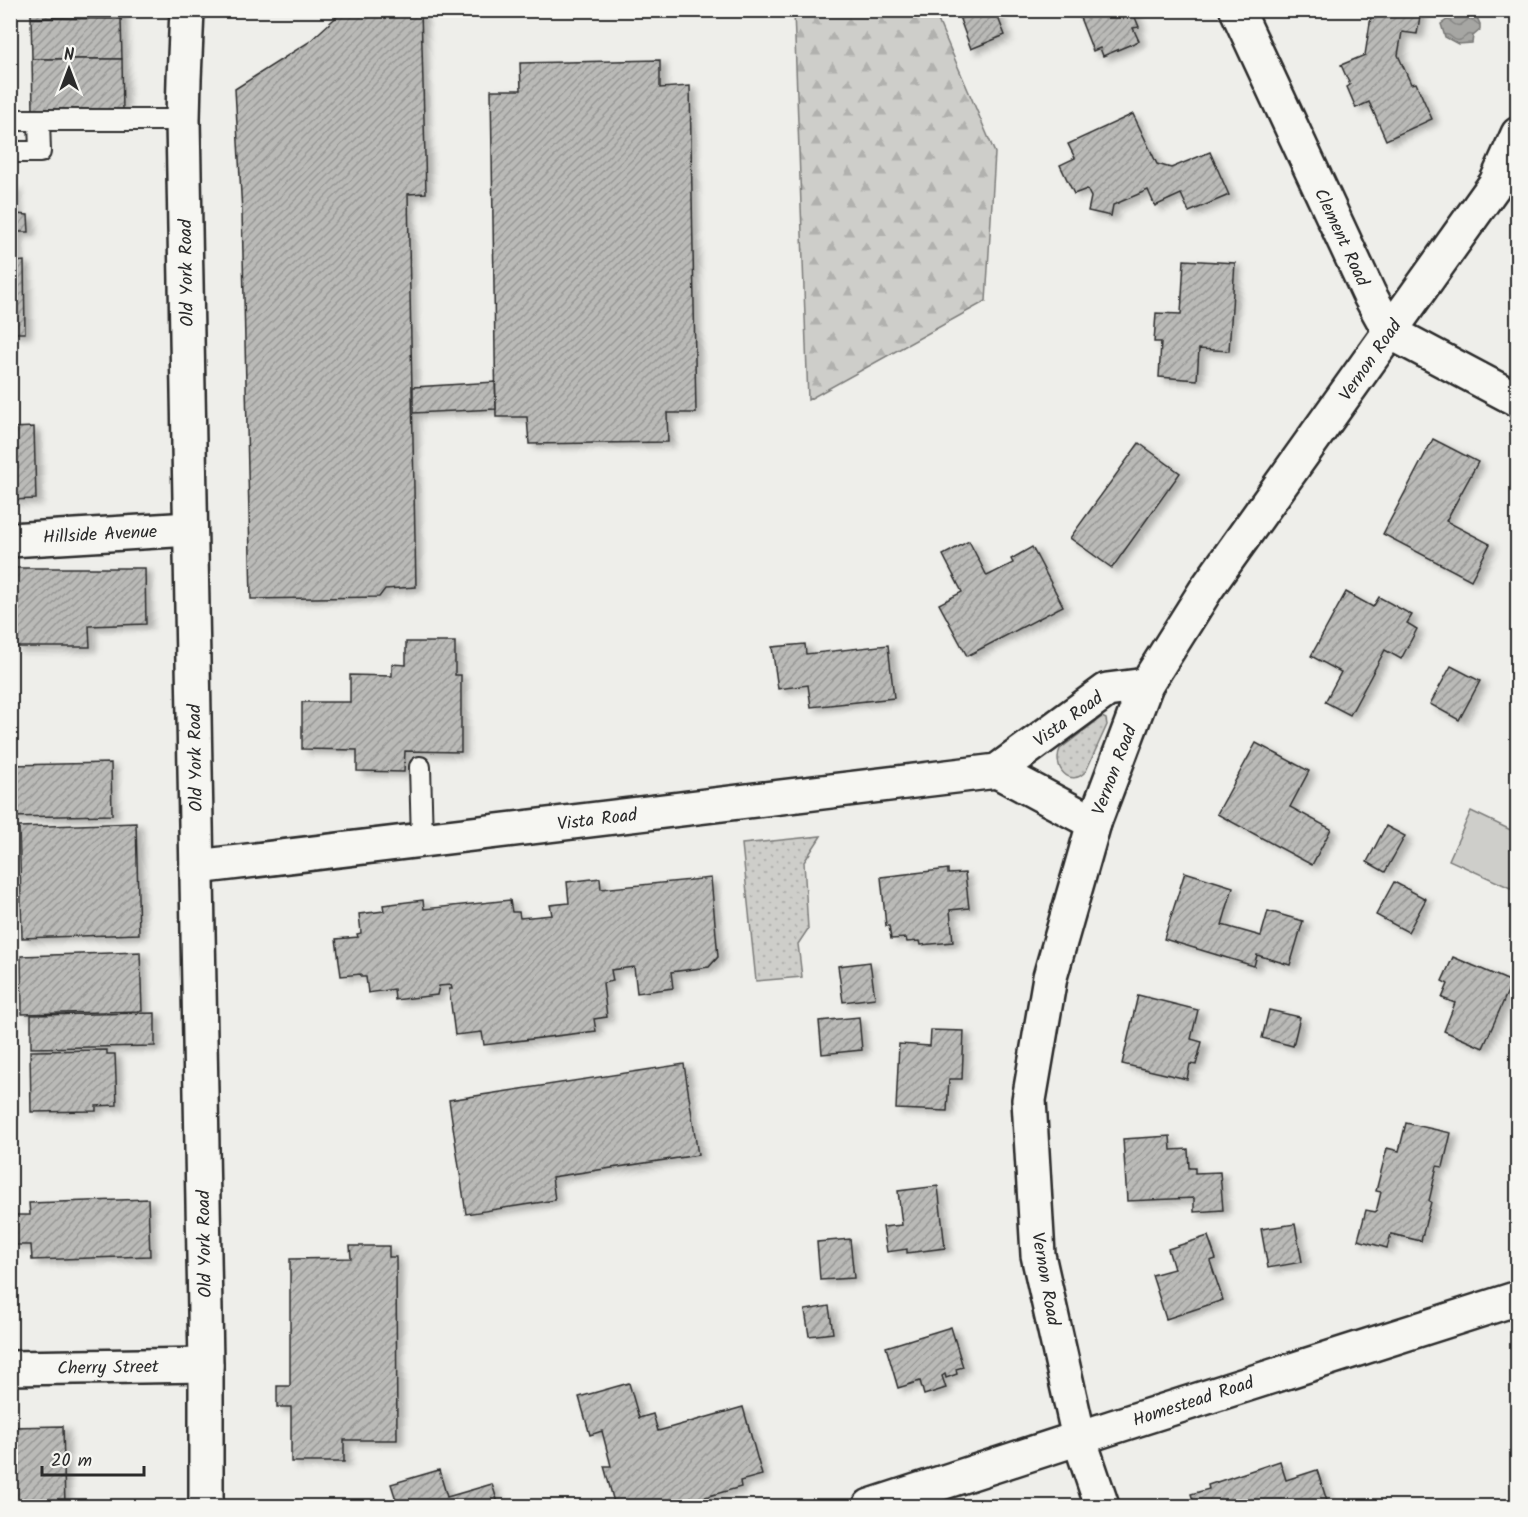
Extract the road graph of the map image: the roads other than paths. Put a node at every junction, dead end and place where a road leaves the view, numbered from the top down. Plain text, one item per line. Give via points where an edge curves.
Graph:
1 (187, 10) edge
2 (1237, 10) edge
3 (10, 120) edge
4 (39, 120) junction
5 (183, 120) junction
6 (1518, 134) edge
7 (10, 152) edge
8 (1390, 332) junction
9 (1518, 400) edge
10 (190, 529) junction
11 (10, 540) edge
12 (1146, 685) junction
13 (420, 767) dead end
14 (997, 771) junction
15 (1094, 823) junction
16 (422, 840) junction
17 (196, 867) junction
18 (1518, 1298) edge
19 (206, 1365) junction
20 (10, 1368) edge
21 (1079, 1438) junction
22 (206, 1506) edge
23 (870, 1506) edge
24 (1102, 1506) edge

1 - 5 main road, Old York Road
2 - 8 main road, Clement Road
3 - 4 lane
4 - 5 lane via 83,129
4 - 7 lane via 40,152
5 - 10 main road, Old York Road
6 - 8 main road, Vernon Road via 1496,183
8 - 9 main road
8 - 12 main road, Vernon Road via 1214,579
10 - 11 main road, Hillside Avenue
10 - 17 main road, Old York Road
12 - 14 main road, Vista Road via 1107,690
12 - 15 main road, Vernon Road
13 - 16 lane
14 - 15 main road
14 - 16 main road, Vista Road
15 - 21 main road, Vernon Road via 1050,978 1029,1100 1038,1255
16 - 17 main road, Vista Road
17 - 19 main road, Old York Road
18 - 21 main road, Homestead Road
19 - 20 main road, Cherry Street
19 - 22 main road, Old York Road
21 - 23 main road, Homestead Road
21 - 24 main road, Vernon Road

